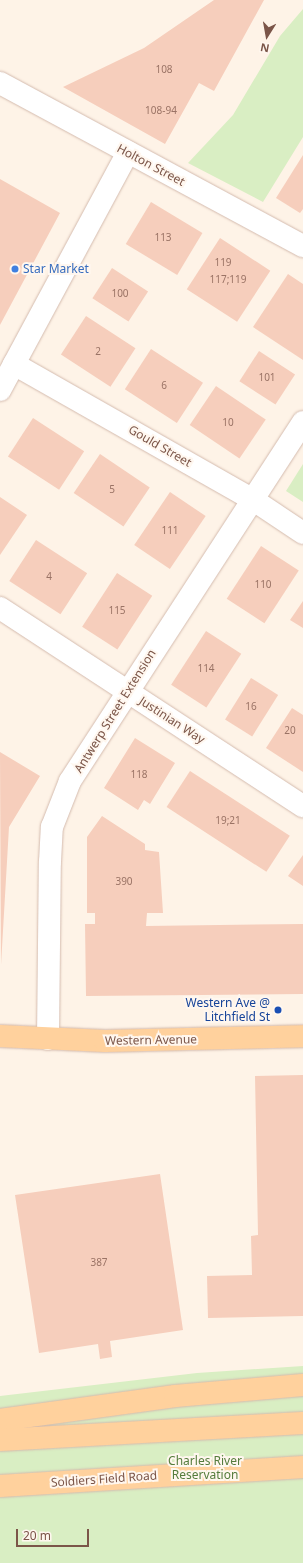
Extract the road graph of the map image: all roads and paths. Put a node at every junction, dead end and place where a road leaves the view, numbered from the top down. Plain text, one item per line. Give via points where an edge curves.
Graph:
1 (0, 83) edge
2 (128, 152) junction
3 (303, 246) edge
4 (14, 364) junction
5 (0, 390) edge
6 (303, 422) edge
7 (252, 499) junction
8 (303, 533) edge
9 (0, 608) edge
10 (126, 691) junction
11 (303, 806) edge
12 (0, 1036) edge
13 (303, 1036) edge
14 (48, 1039) junction
15 (303, 1386) edge
16 (0, 1420) edge
17 (303, 1423) edge
18 (0, 1440) edge
19 (303, 1467) edge
20 (0, 1486) edge

1 - 2 street, Holton Street
2 - 3 street, Holton Street
2 - 4 street
4 - 5 street
4 - 7 street, Gould Street
6 - 7 street, Antwerp Street Extension
7 - 8 street, Gould Street
7 - 10 street, Antwerp Street Extension
9 - 10 street, Justinian Way
10 - 11 street, Justinian Way
10 - 14 street, Antwerp Street Extension via 70,781 52,827
12 - 14 main road, Western Avenue
13 - 14 main road, Western Avenue via 105,1041
15 - 16 main road via 175,1396
17 - 18 main road
19 - 20 main road, Soldiers Field Road

